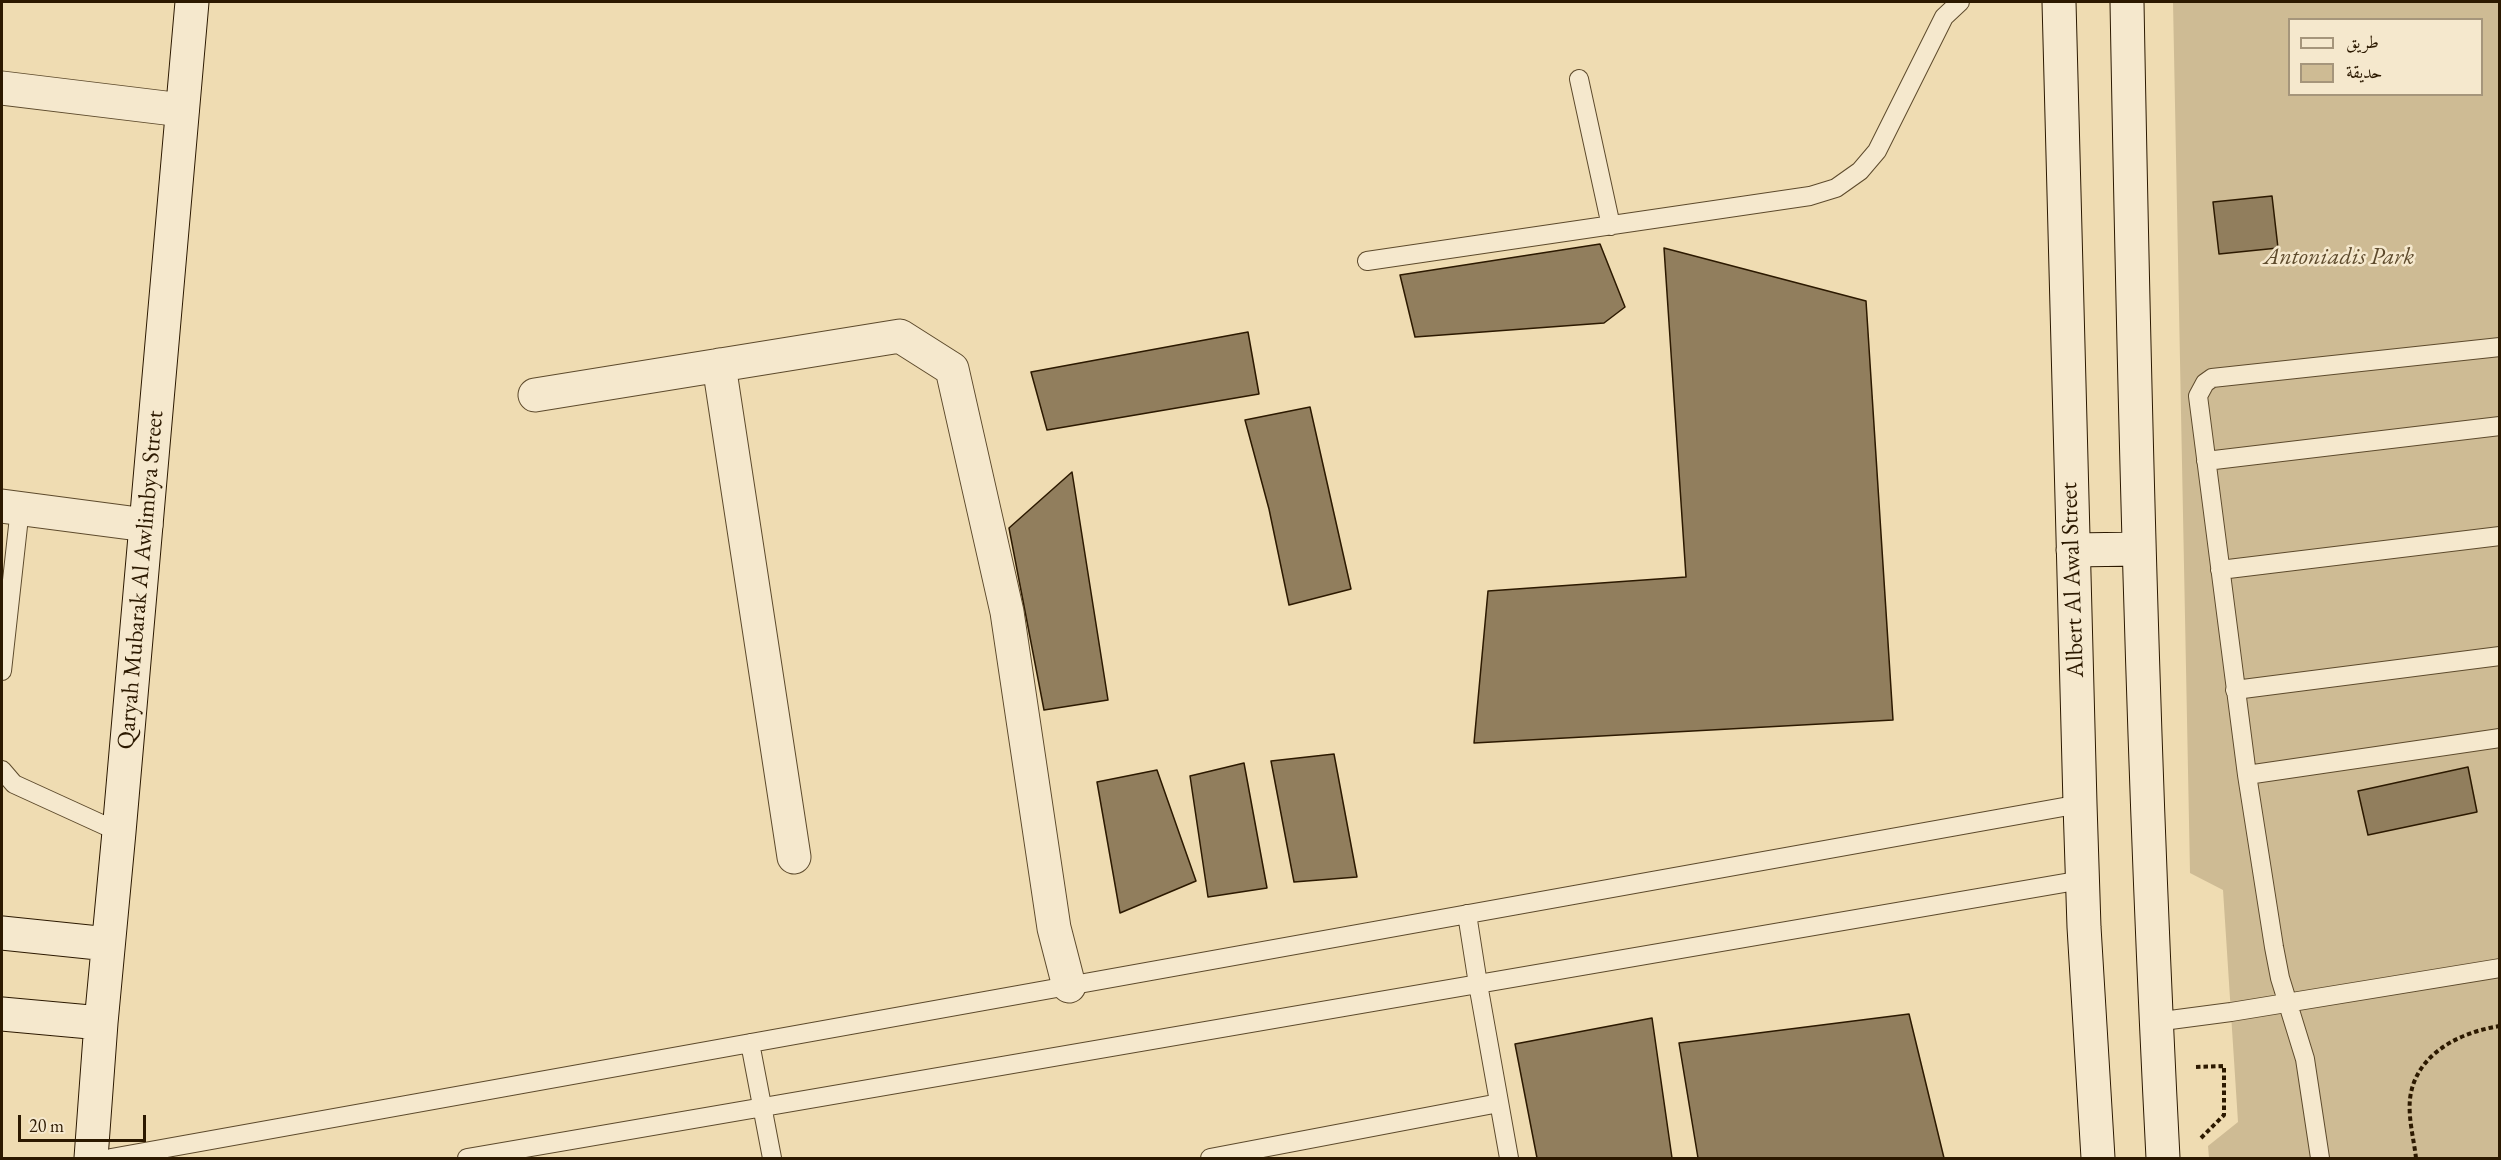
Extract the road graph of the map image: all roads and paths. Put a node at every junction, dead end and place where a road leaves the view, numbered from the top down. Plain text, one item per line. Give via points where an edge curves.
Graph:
1 (192, 2) edge
2 (1960, 2) edge
3 (2059, 2) edge
4 (2127, 2) edge
5 (1579, 79) dead end
6 (2, 88) edge
7 (182, 110) junction
8 (1611, 226) junction
9 (1367, 261) dead end
10 (2499, 346) edge
11 (719, 365) junction
12 (535, 395) dead end
13 (2499, 426) edge
14 (2206, 461) junction
15 (11, 507) edge
16 (146, 525) junction
17 (2499, 536) edge
18 (2139, 549) junction
19 (2073, 550) junction
20 (2220, 570) junction
21 (2499, 656) edge
22 (2, 670) edge
23 (2235, 690) junction
24 (2499, 738) edge
25 (2, 770) edge
26 (2247, 774) junction
27 (2080, 804) junction
28 (120, 832) junction
29 (794, 857) dead end
30 (2082, 880) junction
31 (1467, 914) junction
32 (2, 933) edge
33 (108, 944) junction
34 (2499, 968) edge
35 (1478, 984) junction
36 (1069, 986) junction
37 (2288, 1002) junction
38 (2, 1014) edge
39 (2155, 1022) junction
40 (100, 1023) junction
41 (2499, 1026) edge
42 (750, 1043) junction
43 (1499, 1103) junction
44 (763, 1107) junction
45 (91, 1158) edge
46 (111, 1158) edge
47 (467, 1158) edge
48 (772, 1158) edge
49 (1210, 1158) edge
50 (1509, 1158) edge
51 (2098, 1158) edge
52 (2163, 1158) edge
53 (2320, 1158) edge
54 (2416, 1158) edge

1 - 7 street, Qaryah Mubarak Al Awlimbya Street
2 - 8 lane via 1944,16 1877,150 1860,171 1836,188 1810,196
3 - 19 street, Albert Al Awal Street
4 - 18 street
5 - 8 lane
6 - 7 street
7 - 16 street, Qaryah Mubarak Al Awlimbya Street
8 - 9 lane
10 - 14 lane via 2212,378 2205,382 2198,396
11 - 12 street
11 - 29 street
11 - 36 street via 900,336 952,369 1007,612 1054,928
13 - 14 lane
14 - 20 lane
15 - 16 street
15 - 22 lane
16 - 28 street, Qaryah Mubarak Al Awlimbya Street
17 - 20 lane
18 - 19 street
18 - 39 street
19 - 27 street, Albert Al Awal Street
20 - 23 lane
21 - 23 lane
23 - 26 lane
24 - 26 lane
25 - 28 lane via 14,784
26 - 37 lane via 2274,947
27 - 30 street, Albert Al Awal Street
27 - 31 lane
28 - 33 street, Qaryah Mubarak Al Awlimbya Street
30 - 35 lane
30 - 51 street, Albert Al Awal Street
31 - 35 lane
31 - 36 lane
32 - 33 street
33 - 40 street, Qaryah Mubarak Al Awlimbya Street
34 - 37 lane
35 - 43 lane
35 - 44 lane
36 - 42 lane
37 - 39 lane
37 - 53 lane via 2305,1059
38 - 40 street
39 - 52 street
40 - 45 street, Qaryah Mubarak Al Awlimbya Street
41 - 54 path via 2457,1039 2420,1069 2410,1100
42 - 44 lane
42 - 46 lane
43 - 49 lane
43 - 50 lane
44 - 47 lane
44 - 48 lane

